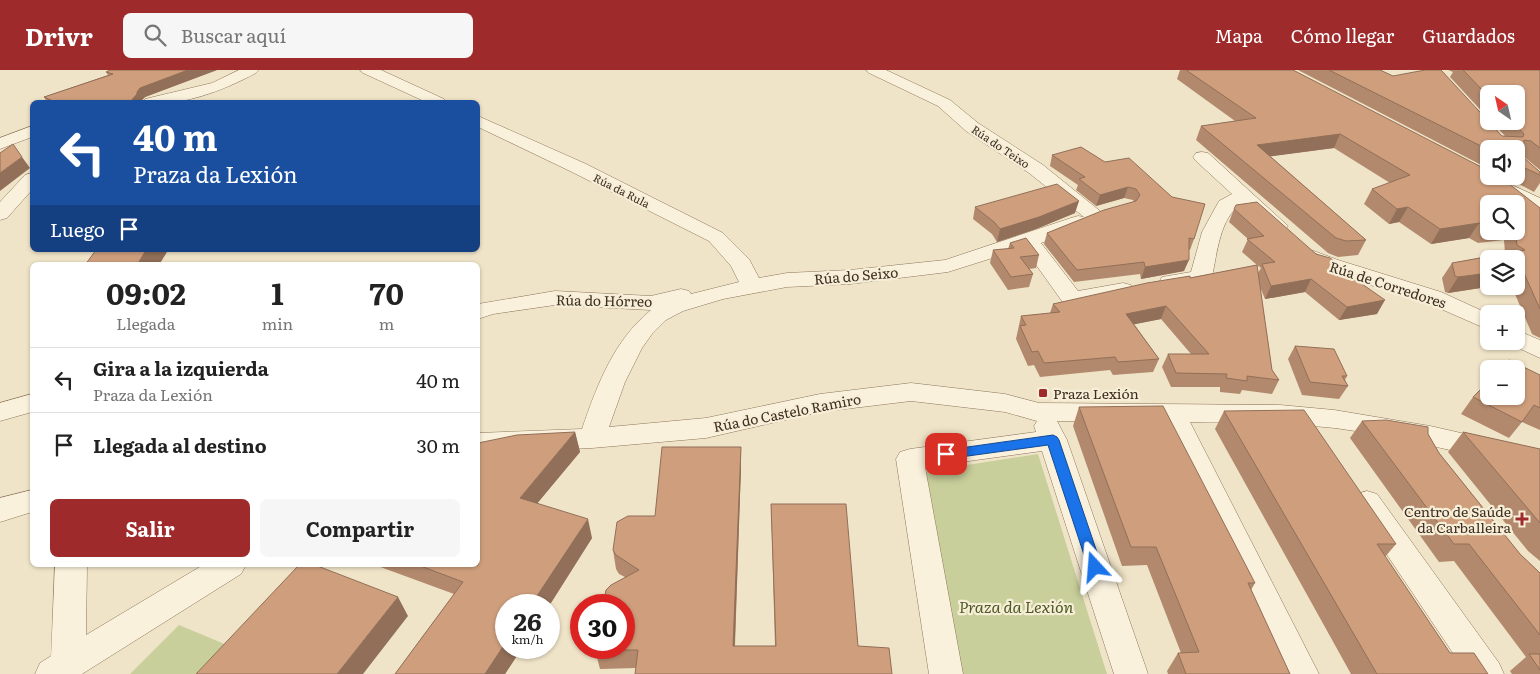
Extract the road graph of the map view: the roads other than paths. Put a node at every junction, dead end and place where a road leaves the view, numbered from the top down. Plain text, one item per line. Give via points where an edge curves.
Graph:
1 (251, 70) edge
2 (368, 70) edge
3 (874, 70) edge
4 (902, 76) edge
5 (161, 100) edge
6 (434, 100) edge
7 (480, 122) edge
8 (30, 132) edge
9 (30, 132) edge
10 (0, 139) edge
11 (0, 144) edge
12 (1202, 157) dead end
13 (30, 181) edge
14 (1499, 185) edge
15 (1245, 195) junction
16 (1540, 206) edge
17 (1101, 213) joint
18 (0, 214) edge
19 (1028, 240) junction
20 (751, 283) junction
21 (671, 299) joint
22 (480, 311) edge
23 (1480, 320) edge
24 (1525, 342) edge
25 (1540, 350) edge
26 (30, 404) edge
27 (0, 412) edge
28 (1040, 412) junction
29 (1172, 413) junction
30 (1307, 416) junction
31 (592, 438) junction
32 (1053, 440) junction
33 (480, 444) edge
34 (1327, 445) edge
35 (1540, 461) edge
36 (1349, 477) edge
37 (30, 501) edge
38 (0, 510) edge
39 (71, 567) edge
40 (227, 567) edge
41 (60, 669) edge
42 (946, 674) edge
43 (1131, 674) edge
44 (1302, 674) edge
45 (1487, 674) edge

1 - 5 street via 217,87
2 - 6 street
3 - 4 street, Rúa do Teixo
4 - 17 street, Rúa do Teixo
7 - 20 street, Rúa da Rula via 716,237 741,264
8 - 10 street
9 - 11 street
12 - 15 street, Rúa de Corredores
13 - 18 street
14 - 16 street
15 - 19 street via 1226,205 1212,232 1201,277 1072,299
15 - 23 street, Rúa de Corredores via 1311,255 1330,265 1433,297
17 - 19 street, Rúa do Seixo
19 - 20 street, Rúa do Seixo via 948,266 850,277
20 - 21 street, Rúa do Seixo
20 - 31 street, Rúa do Seixo via 674,307 645,326 616,369
21 - 22 street, Rúa do Hórreo via 651,303 554,298
24 - 25 street
26 - 27 street
28 - 29 street, Rúa do Castelo Ramiro
28 - 31 street, Rúa do Castelo Ramiro via 1005,403 911,392 820,403 706,428
28 - 32 street
29 - 30 street, Rúa do Castelo Ramiro
29 - 44 street
30 - 34 street
30 - 35 street, Rúa do Castelo Ramiro via 1376,425 1434,449
31 - 33 street, Rúa do Castelo Ramiro
32 - 42 street via 910,459
32 - 43 street
36 - 45 street
37 - 38 street
39 - 41 street
40 - 41 street

